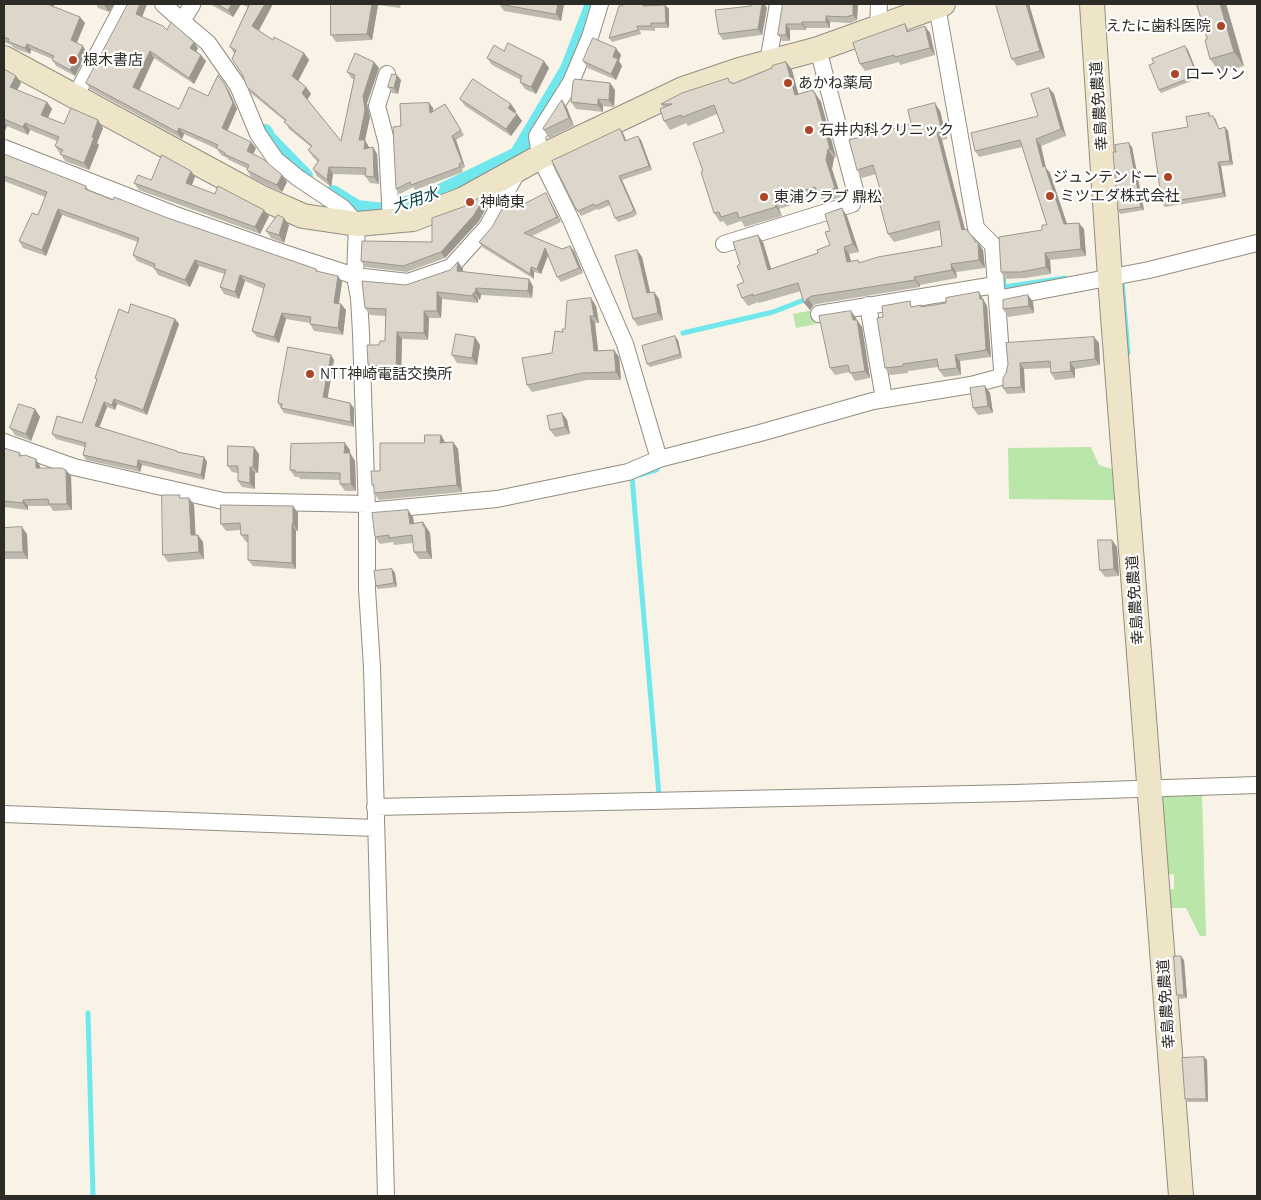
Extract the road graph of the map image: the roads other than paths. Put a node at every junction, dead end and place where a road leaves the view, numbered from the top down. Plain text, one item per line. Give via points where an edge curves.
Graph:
1 (124, 4) edge
2 (163, 4) edge
3 (600, 4) edge
4 (778, 4) edge
5 (879, 4) edge
6 (1092, 4) edge
7 (940, 5) edge
8 (188, 10) edge
9 (878, 28) junction
10 (818, 49) junction
11 (4, 58) edge
12 (768, 62) junction
13 (387, 74) dead end
14 (75, 97) junction
15 (4, 148) edge
16 (540, 158) junction
17 (518, 170) junction
18 (391, 212) junction
19 (357, 224) junction
20 (724, 244) dead end
21 (1257, 244) edge
22 (355, 276) junction
23 (1110, 278) junction
24 (996, 292) junction
25 (868, 305) junction
26 (819, 314) edge
27 (884, 399) junction
28 (4, 442) edge
29 (659, 459) junction
30 (370, 509) junction
31 (1257, 785) edge
32 (1150, 788) junction
33 (379, 807) junction
34 (4, 814) edge
35 (375, 828) junction
36 (386, 1196) edge
37 (1181, 1196) edge

1 - 14 street
2 - 8 street
3 - 16 street via 571,82 537,136
4 - 12 street
5 - 9 street
6 - 23 street, 幸島農免農道
7 - 9 street
7 - 24 street via 976,228 993,245
8 - 19 street via 238,86 258,134 276,160 343,208
9 - 10 street
10 - 12 street
10 - 20 street via 856,190 852,204
11 - 14 street
12 - 16 street via 682,89
13 - 18 street via 377,106 387,144
14 - 19 street via 262,198 303,216
15 - 22 street via 191,220
16 - 17 street
16 - 29 street via 625,344
17 - 18 street via 464,199 413,219
17 - 22 street via 487,226 451,267 408,282
18 - 19 street
19 - 22 street
21 - 23 street
22 - 30 street via 359,298
23 - 24 street
23 - 32 street, 幸島農免農道
24 - 25 street
24 - 27 street via 1001,377 972,385
25 - 26 street
25 - 27 street
27 - 29 street
28 - 30 street via 74,467 223,501
29 - 30 street via 628,472 497,499
30 - 33 street via 367,589
31 - 32 street
32 - 33 street
32 - 37 street, 幸島農免農道
33 - 35 street
34 - 35 street
35 - 36 street

